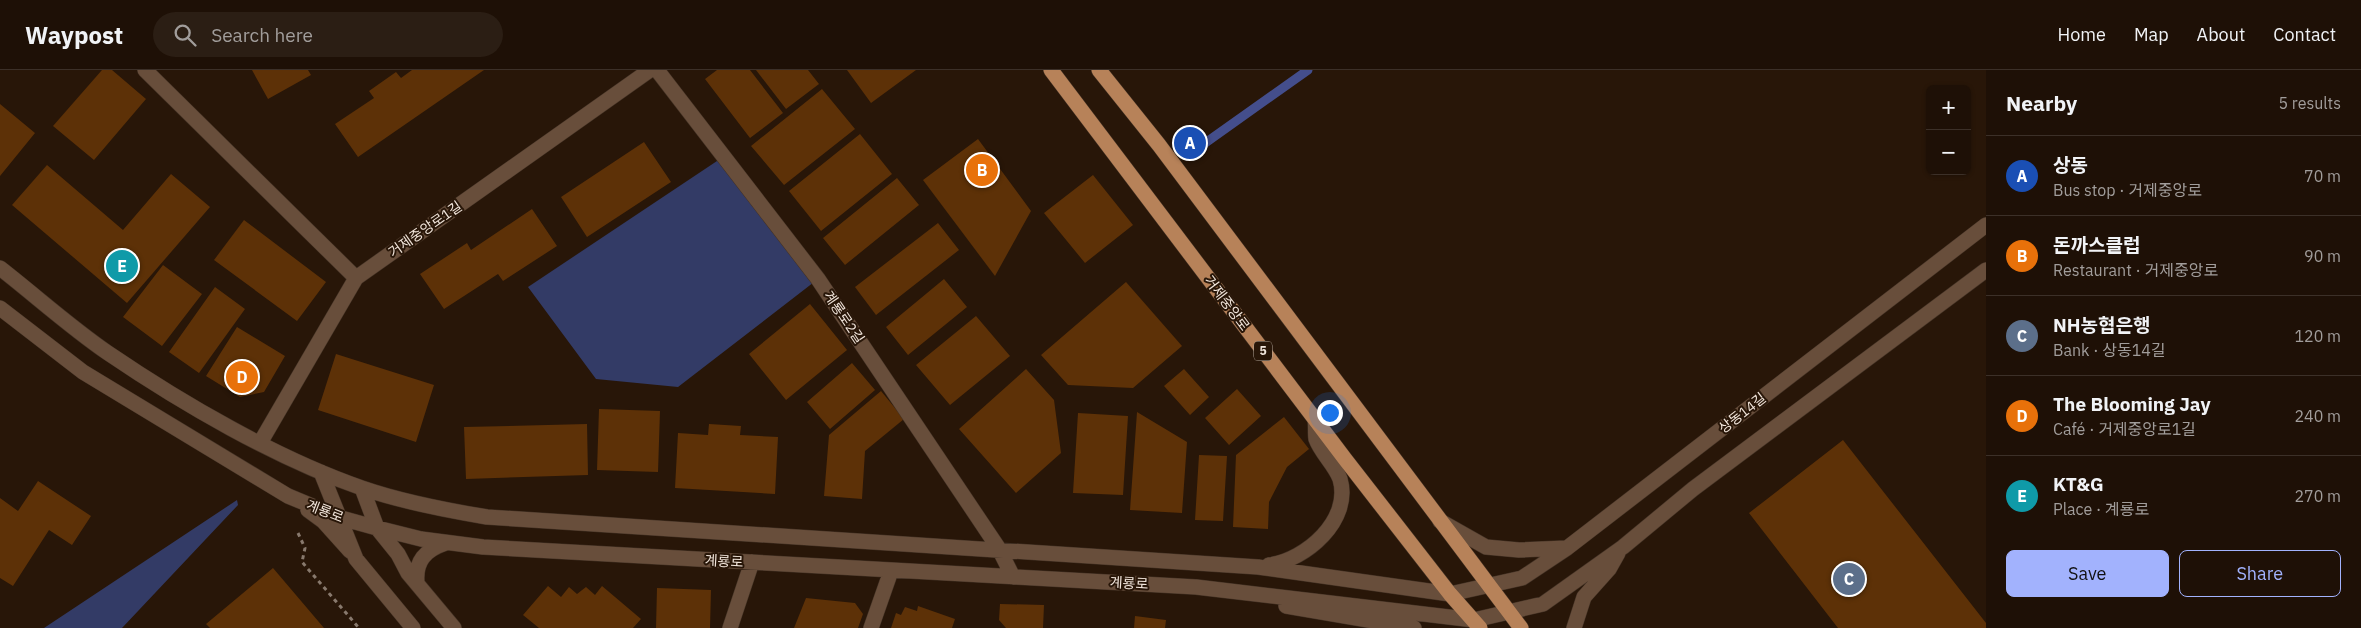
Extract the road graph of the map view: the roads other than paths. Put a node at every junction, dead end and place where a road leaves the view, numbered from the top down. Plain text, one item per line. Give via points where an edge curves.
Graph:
1 (146, 70) edge
2 (650, 70) edge
3 (657, 70) edge
4 (1051, 70) edge
5 (1099, 70) edge
6 (1986, 225) edge
7 (0, 268) edge
8 (1986, 270) edge
9 (356, 278) junction
10 (0, 308) edge
11 (1315, 419) junction
12 (260, 443) junction
13 (321, 472) junction
14 (362, 488) junction
15 (288, 496) junction
16 (341, 518) junction
17 (1440, 521) junction
18 (378, 528) junction
19 (448, 542) junction
20 (1622, 546) junction
21 (1567, 548) junction
22 (998, 549) junction
23 (356, 559) junction
24 (752, 562) junction
25 (1258, 567) junction
26 (891, 570) junction
27 (1013, 577) junction
28 (417, 584) junction
29 (1490, 584) junction
30 (1196, 587) junction
31 (1450, 594) junction
32 (1510, 613) junction
33 (1477, 624) edge
34 (414, 628) edge
35 (454, 628) edge
36 (730, 628) edge
37 (871, 628) edge
38 (1414, 628) edge
39 (1521, 628) edge
40 (1574, 628) edge

1 - 9 street
2 - 9 street, 거제중앙로1길
3 - 22 street, 계룡로2길 via 818,279
4 - 11 main road, 거제중앙로 / 5
5 - 17 main road via 1165,153
6 - 21 street, 상동14길
7 - 12 street, 계룡로 via 107,352
8 - 20 street
9 - 12 street, 거제중앙로1길
10 - 15 street, 계룡로 via 83,372
11 - 25 street via 1316,439 1339,478 1343,493 1333,524 1315,545 1294,559
11 - 31 main road, 거제중앙로 / 5
12 - 13 street, 계룡로
13 - 14 street, 계룡로
13 - 16 street
14 - 18 street
14 - 22 street, 계룡로 via 450,511 487,517
15 - 16 street, 계룡로
15 - 23 street via 323,521
16 - 18 street, 계룡로
16 - 23 street
17 - 21 street via 1486,547 1519,550
17 - 29 main road
18 - 19 street, 계룡로
18 - 28 street
19 - 24 street, 계룡로 via 484,547
19 - 28 street via 434,547 424,556 416,570
20 - 32 street via 1543,604
20 - 40 street via 1609,569 1584,597
21 - 29 street, 상동14길 via 1522,578
22 - 25 street, 계룡로
22 - 27 street, 계룡로2길
23 - 34 street
24 - 26 street, 계룡로
24 - 36 street
25 - 31 street, 계룡로
26 - 27 street, 계룡로
26 - 37 street
27 - 30 street, 계룡로
28 - 35 street
29 - 31 street, 계룡로
29 - 32 main road
30 - 33 street, 계룡로
30 - 38 street
31 - 33 main road, 거제중앙로 / 5
32 - 33 street, 계룡로
32 - 39 main road

